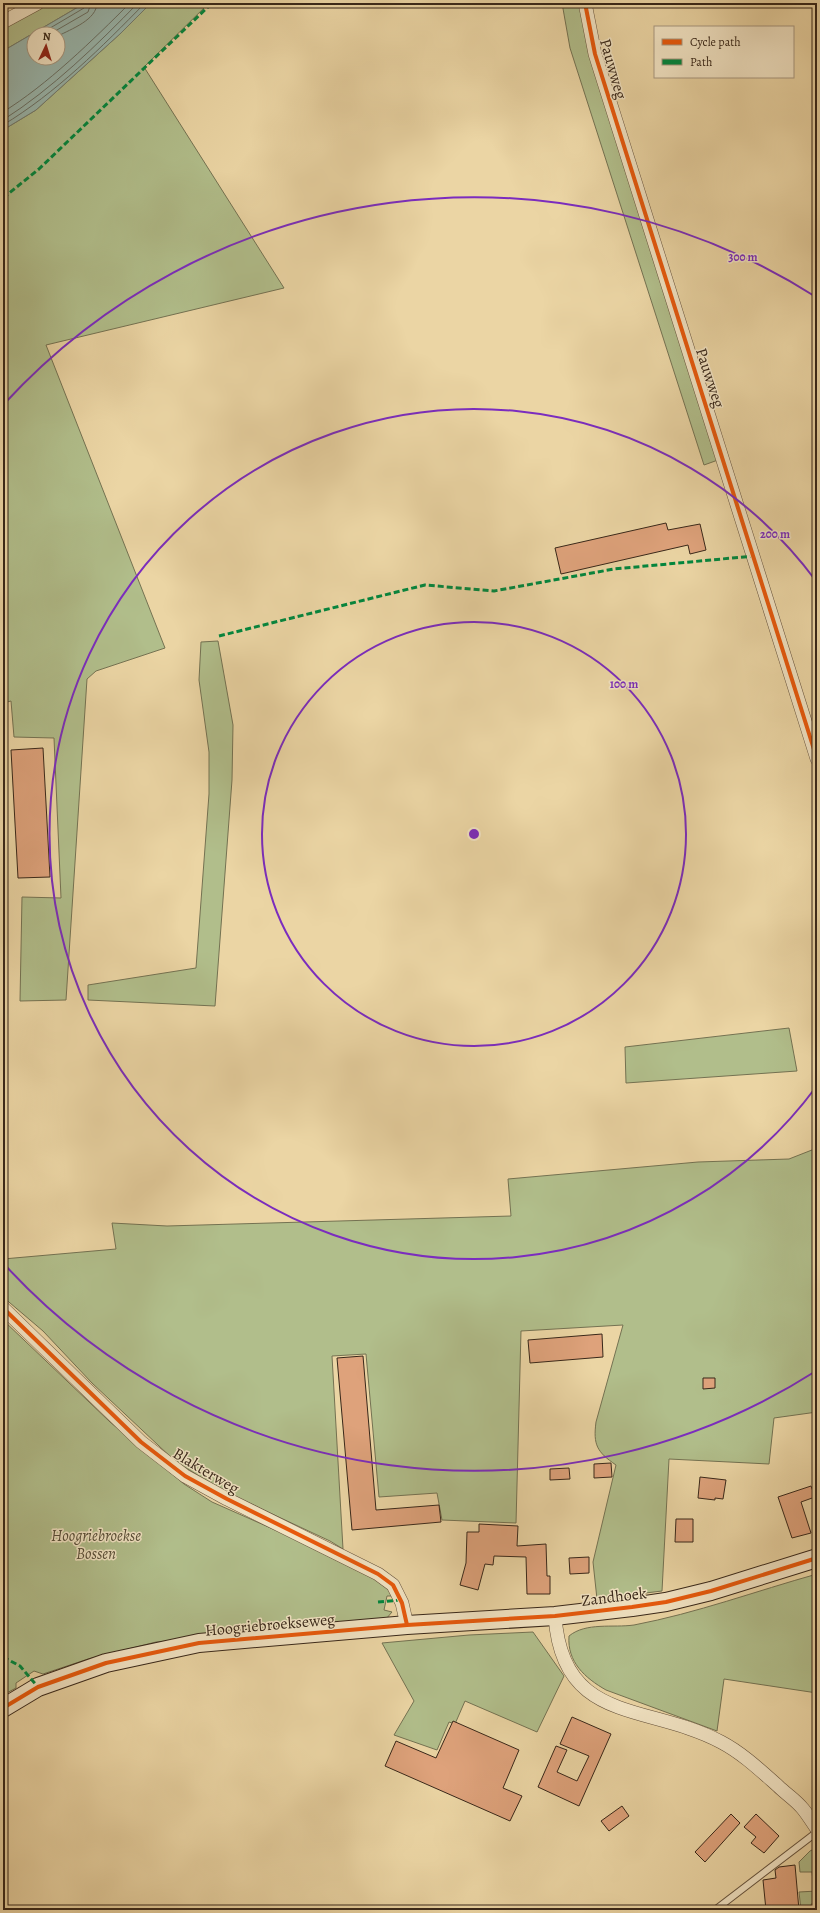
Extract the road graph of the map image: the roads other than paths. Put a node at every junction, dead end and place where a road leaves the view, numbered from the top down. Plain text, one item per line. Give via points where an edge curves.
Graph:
1 (38, 3) edge
2 (585, 3) edge
3 (3, 22) edge
4 (817, 759) edge
5 (3, 1308) edge
6 (817, 1558) edge
7 (555, 1616) junction
8 (407, 1625) junction
9 (3, 1708) edge
10 (817, 1829) edge
11 (817, 1832) edge
12 (714, 1910) edge

1 - 3 street
2 - 4 street, Pauwweg via 595,54
5 - 8 street, Blakterweg via 141,1442 185,1476 378,1574 393,1585 402,1603
6 - 7 street, Zandhoek via 711,1591 666,1602
7 - 8 street, Zandhoek
7 - 10 street via 563,1660 579,1682 600,1700 703,1734 743,1755 803,1808
8 - 9 street, Hoogriebroekseweg via 199,1643 106,1664 38,1687
11 - 12 lane

